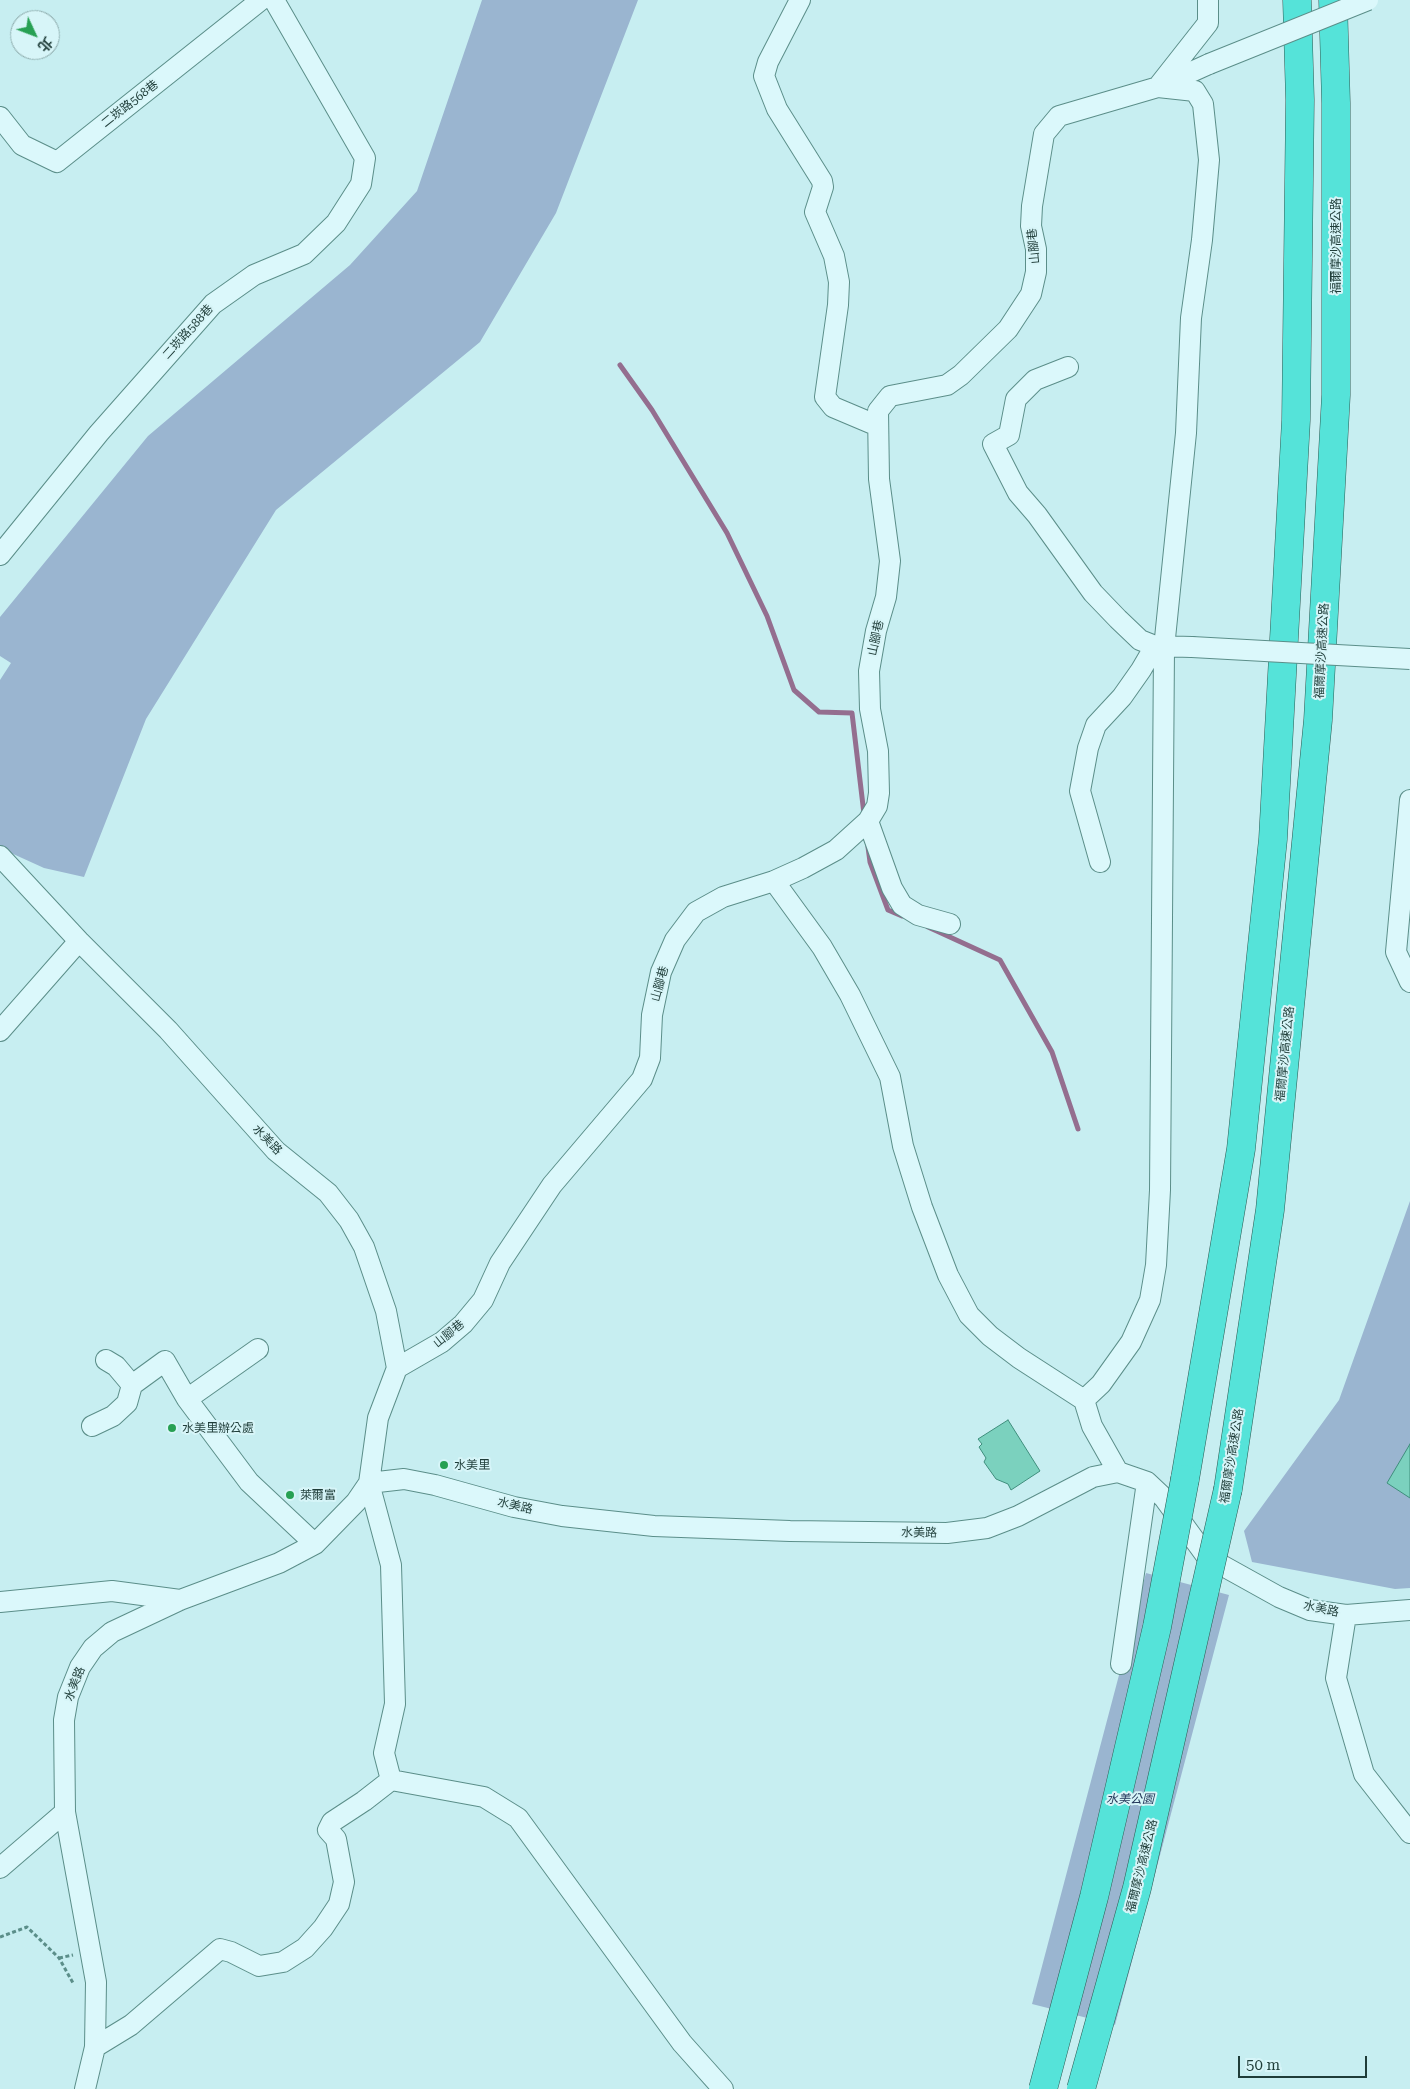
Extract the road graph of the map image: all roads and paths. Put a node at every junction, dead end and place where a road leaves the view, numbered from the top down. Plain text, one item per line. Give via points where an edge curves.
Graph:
1 (261, 0) edge
2 (274, 0) edge
3 (800, 0) edge
4 (1208, 0) edge
5 (1297, 0) edge
6 (1333, 0) edge
7 (1368, 0) edge
8 (1158, 87) junction
9 (0, 117) edge
10 (1068, 367) dead end
11 (878, 426) junction
12 (0, 556) edge
13 (1159, 647) junction
14 (1410, 659) edge
15 (1410, 800) edge
16 (868, 822) junction
17 (0, 856) edge
18 (1100, 862) dead end
19 (774, 881) junction
20 (950, 924) dead end
21 (79, 941) junction
22 (1410, 982) edge
23 (0, 1031) edge
24 (258, 1349) dead end
25 (106, 1360) dead end
26 (397, 1368) junction
27 (132, 1385) junction
28 (187, 1399) junction
29 (1084, 1400) junction
30 (92, 1426) dead end
31 (1118, 1472) junction
32 (1147, 1482) junction
33 (369, 1483) junction
34 (315, 1544) junction
35 (180, 1600) junction
36 (0, 1602) edge
37 (1410, 1610) edge
38 (1346, 1615) junction
39 (1121, 1664) dead end
40 (391, 1780) junction
41 (65, 1812) junction
42 (1410, 1833) edge
43 (0, 1868) edge
44 (0, 1937) edge
45 (73, 1983) dead end
46 (95, 2047) junction
47 (85, 2089) edge
48 (723, 2089) edge
49 (1043, 2089) edge
50 (1081, 2089) edge

1 - 9 street, 二崁路568巷 via 57,162 22,144
2 - 12 street, 二崁路588巷 via 365,158 361,184 336,223 304,254 254,275 213,304 99,432
3 - 11 street via 764,76 777,109 822,181 815,212 834,256 839,282 826,397 833,407
4 - 8 street via 1208,22
5 - 49 highway, bridge via 1300,100 1296,420 1273,839 1241,1149 1157,1627 1094,1897
6 - 50 highway, 福爾摩沙高速公路, bridge via 1336,395 1318,720 1270,1210 1228,1488 1137,1888
7 - 8 street, 山腳巷, bridge
8 - 11 street, 山腳巷 via 1060,116 1044,134 1032,206 1036,272 1031,294 1008,329 961,375 947,385 890,396 878,411
8 - 13 street via 1195,91 1205,113 1209,160 1191,318 1186,433
10 - 13 street via 1035,380 1016,399 1009,435 993,444 1018,493 1093,593 1140,640
11 - 16 street, 山腳巷 via 879,479 890,561 886,597 876,631 870,671 870,708 878,751 879,794 877,806
13 - 14 street, bridge
13 - 18 street via 1096,725 1088,748 1080,791
13 - 29 street via 1160,1190 1156,1265 1150,1300 1131,1342 1101,1384
15 - 22 street via 1396,952
16 - 19 street, 山腳巷 via 836,850
16 - 20 street via 892,888 902,905 918,915
17 - 21 street, 水美路
19 - 26 street, 山腳巷 via 724,897 696,912 675,940 661,972 652,1015 650,1058 642,1079 552,1185 500,1263 483,1300 463,1324 442,1342
19 - 29 street via 822,947 850,995 890,1077 902,1146 922,1207 948,1275 969,1315 990,1336
21 - 23 street
21 - 26 street, 水美路 via 168,1030 276,1151 328,1193 349,1220 364,1247 386,1311
24 - 28 street
25 - 27 street via 116,1366
26 - 33 street, 水美路 via 378,1418
27 - 28 street via 164,1361
27 - 30 street via 127,1403 114,1416
28 - 34 street via 249,1482
29 - 31 street via 1092,1426
31 - 32 street, 水美路
31 - 33 street, 水美路 via 1093,1477 988,1528 947,1533 790,1532 654,1526 514,1507 404,1479
32 - 38 street, 水美路 via 1164,1498 1207,1557 1278,1597 1310,1610
32 - 39 street
33 - 34 street, 水美路 via 356,1502
33 - 40 street via 391,1565 395,1704 384,1752
34 - 35 street, 水美路 via 279,1563
35 - 36 street via 112,1591
35 - 41 street, 水美路 via 112,1632 93,1648 80,1667 68,1697 64,1720
37 - 38 street, 水美路
38 - 42 street via 1336,1678 1364,1774
40 - 46 street via 332,1822 328,1830 336,1840 344,1882 339,1904 305,1948 283,1962 259,1966 220,1949 131,2025
40 - 48 street via 484,1797 518,1818 682,2043
41 - 43 street
41 - 46 street, 水美路 via 96,1982
44 - 45 path via 27,1927 59,1958
46 - 47 street, 水美路

